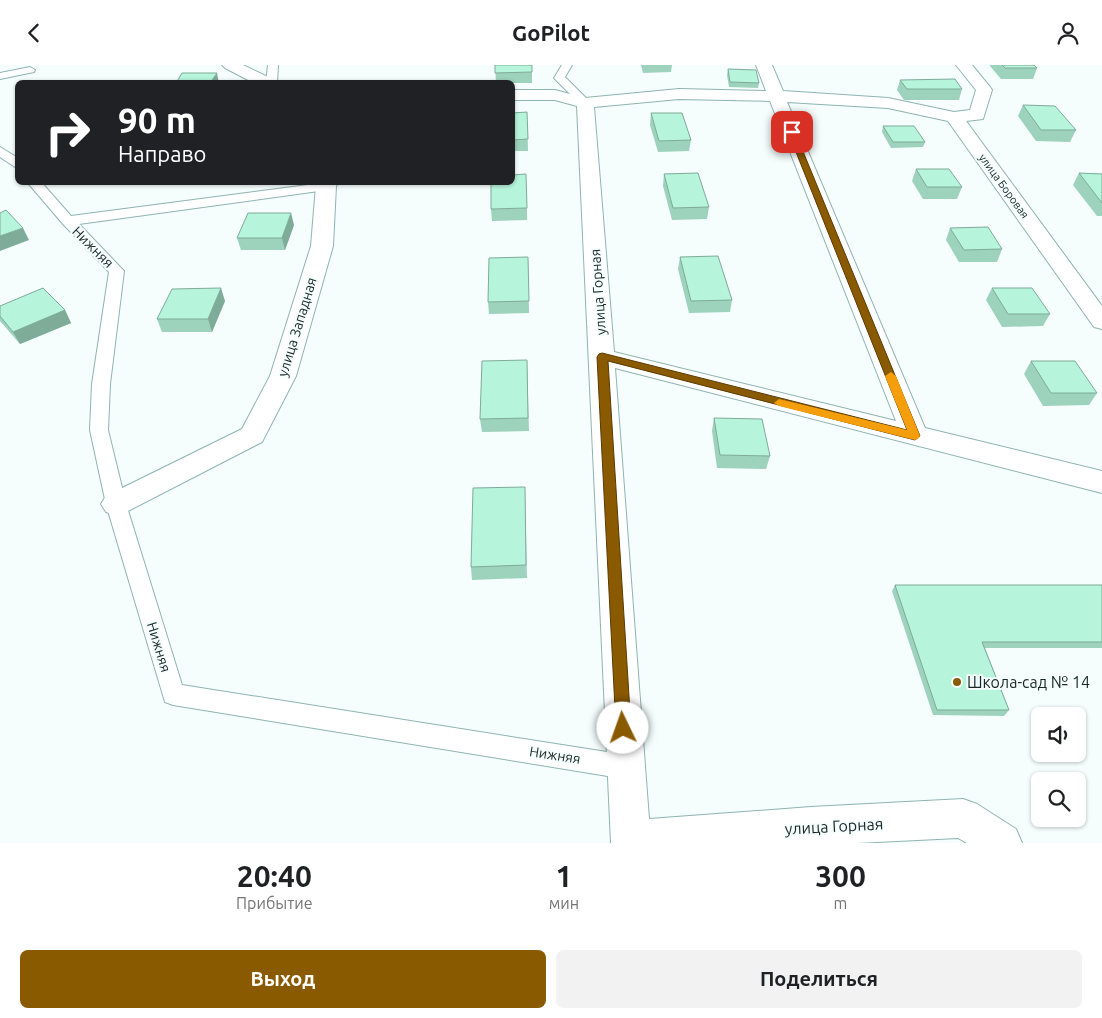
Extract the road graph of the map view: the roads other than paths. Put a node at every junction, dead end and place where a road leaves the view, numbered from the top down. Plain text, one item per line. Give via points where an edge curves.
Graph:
1 (230, 65) edge
2 (273, 65) edge
3 (567, 65) edge
4 (764, 65) edge
5 (964, 65) edge
6 (30, 70) dead end
7 (0, 76) edge
8 (262, 80) edge
9 (270, 80) edge
10 (515, 95) edge
11 (777, 96) junction
12 (585, 103) junction
13 (954, 117) junction
14 (0, 151) edge
15 (15, 163) edge
16 (37, 185) edge
17 (320, 185) edge
18 (327, 185) edge
19 (68, 221) junction
20 (1102, 321) edge
21 (602, 357) junction
22 (915, 436) junction
23 (1102, 483) edge
24 (116, 503) junction
25 (626, 767) junction
26 (630, 842) edge
27 (1002, 843) edge

1 - 8 street
2 - 9 lane
3 - 12 lane via 558,78
4 - 11 street
5 - 13 street via 984,90 977,115
6 - 7 lane
10 - 12 street via 555,95
11 - 12 street via 680,94
11 - 13 street via 888,103
11 - 22 street
12 - 21 street, улица Горная
13 - 20 street, улица Боровая
14 - 15 lane
16 - 19 lane, Нижняя
17 - 19 lane
18 - 24 street, улица Западная via 322,246 283,376 252,435
19 - 24 lane, Нижняя via 117,271 101,384 99,430
21 - 22 street
21 - 25 street, улица Горная
22 - 23 street
24 - 25 lane, Нижняя via 173,693
25 - 26 street, улица Горная
26 - 27 street, улица Горная via 963,818

